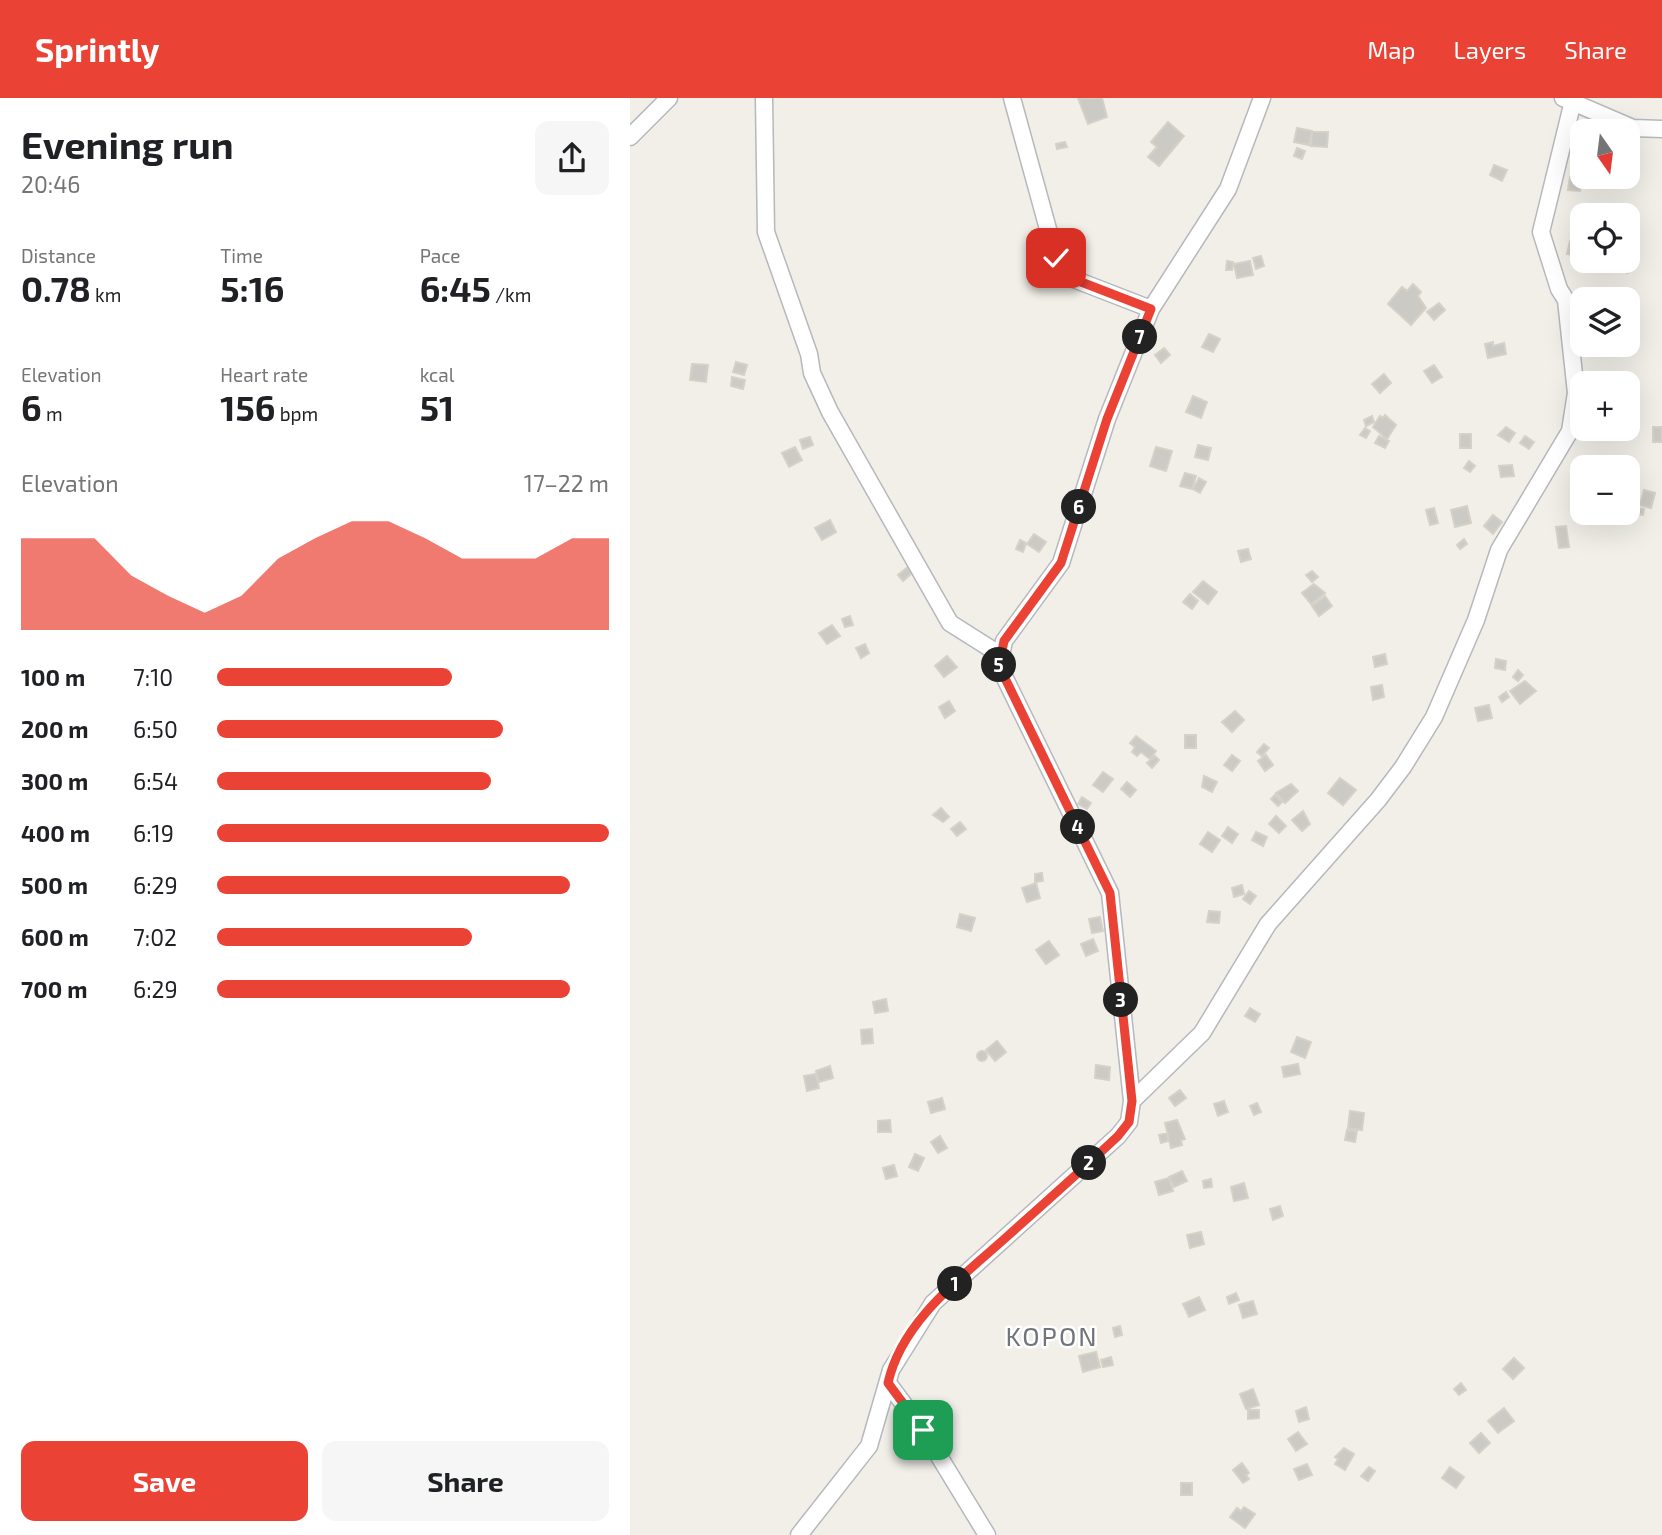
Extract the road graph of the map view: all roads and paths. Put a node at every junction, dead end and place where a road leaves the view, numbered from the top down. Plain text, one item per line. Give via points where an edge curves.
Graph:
1 (668, 98) edge
2 (764, 98) edge
3 (1012, 98) edge
4 (1262, 98) edge
5 (1568, 99) edge
6 (1662, 129) edge
7 (630, 137) edge
8 (1151, 309) junction
9 (999, 654) junction
10 (1132, 1101) junction
11 (888, 1383) junction
12 (799, 1535) edge
13 (987, 1535) edge

1 - 7 street
2 - 9 street via 766,232 812,373 950,623
3 - 8 street via 1056,258 1076,280
4 - 8 street via 1228,189
5 - 6 street via 1633,128
5 - 10 street via 1541,232 1566,300 1576,393 1570,430 1499,550 1476,620 1434,717 1403,767 1268,924 1202,1034
8 - 9 street via 1107,419 1061,563
9 - 10 street via 999,666 1110,893
10 - 11 street via 1129,1122 1118,1136 933,1303 909,1337
11 - 12 street via 869,1446
11 - 13 street via 923,1430

